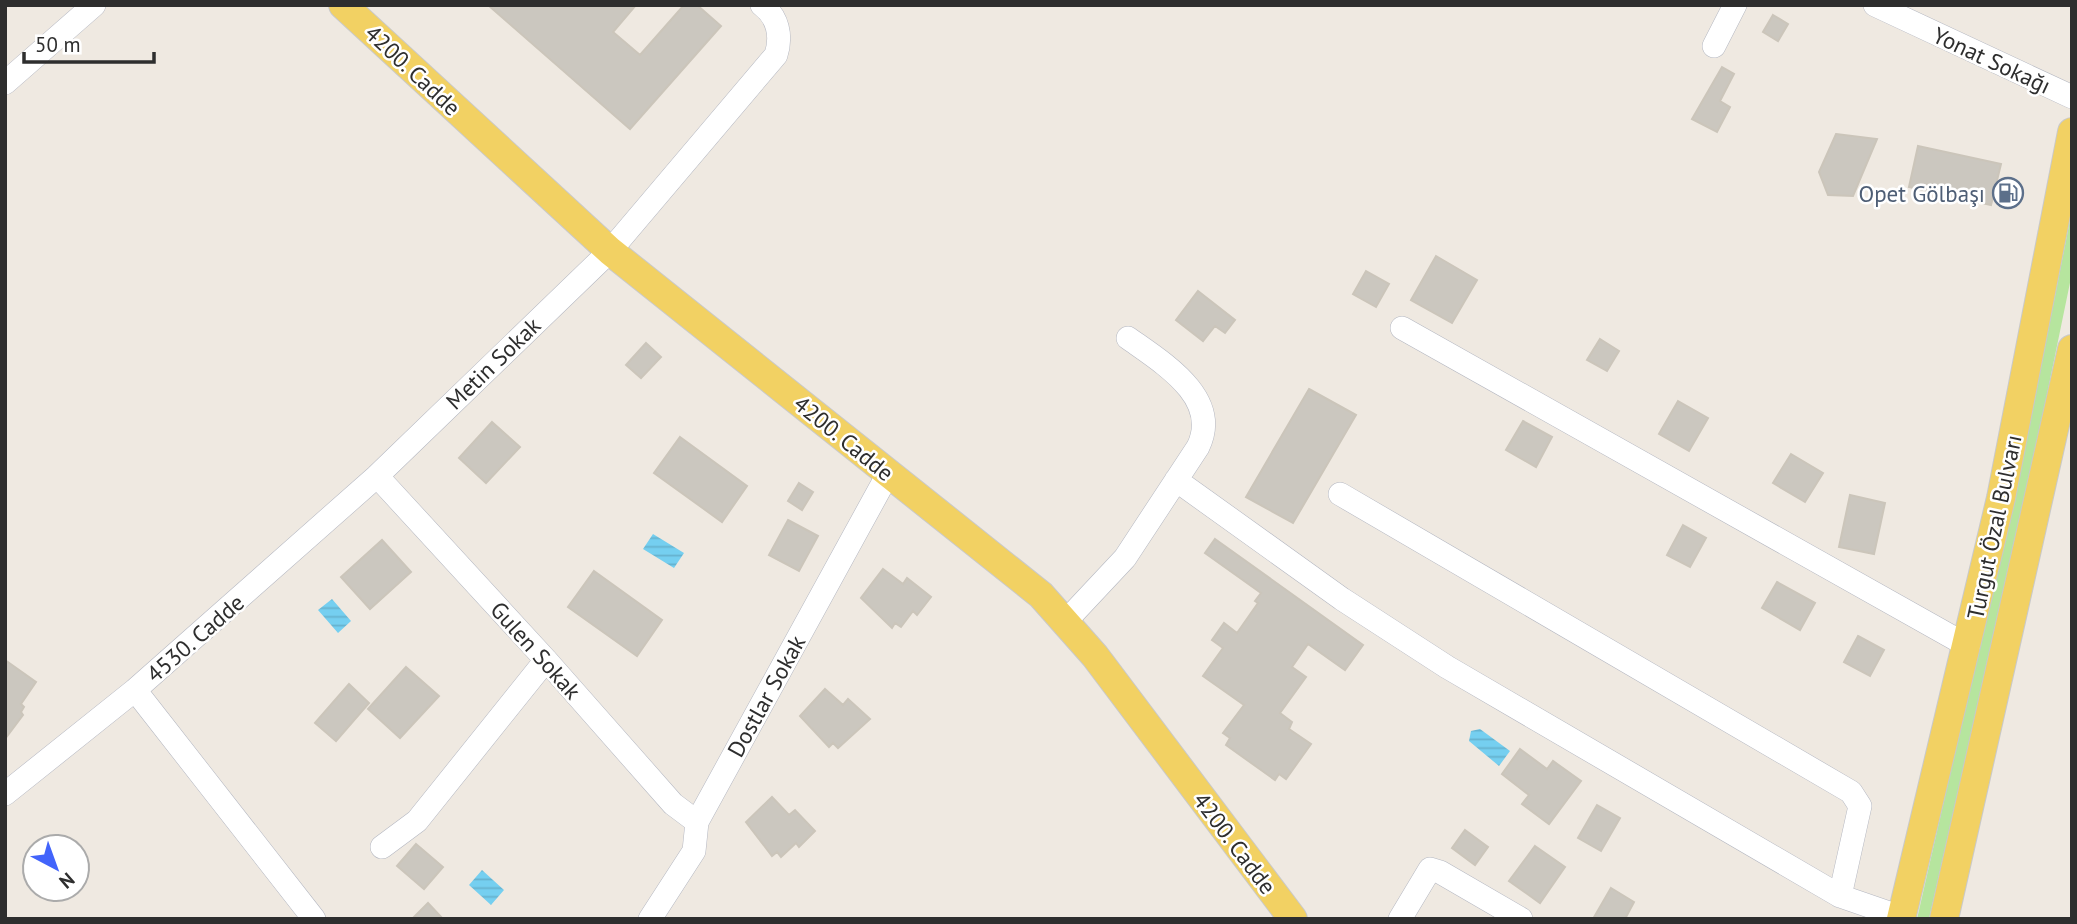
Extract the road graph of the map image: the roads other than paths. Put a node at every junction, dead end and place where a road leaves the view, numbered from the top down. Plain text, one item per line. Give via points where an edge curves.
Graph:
1 (94, 5) edge
2 (343, 5) edge
3 (762, 5) edge
4 (1735, 5) edge
5 (1875, 5) edge
6 (1714, 46) dead end
7 (5, 83) edge
8 (2072, 97) edge
9 (2072, 132) edge
10 (610, 251) junction
11 (1402, 328) dead end
12 (1128, 338) dead end
13 (2072, 349) edge
14 (888, 474) junction
15 (377, 476) junction
16 (1176, 480) junction
17 (1340, 494) dead end
18 (1065, 622) junction
19 (1968, 646) junction
20 (546, 660) junction
21 (135, 690) junction
22 (5, 794) edge
23 (697, 822) junction
24 (382, 847) dead end
25 (1840, 896) junction
26 (1901, 918) edge
27 (314, 919) edge
28 (650, 919) edge
29 (1293, 919) edge
30 (1400, 919) edge
31 (1521, 919) edge
32 (1944, 919) edge

1 - 7 street
2 - 10 main road, 4200. Cadde
3 - 10 street, Metin Sokak via 777,23 776,55
4 - 6 street
5 - 8 street, Yonat Sokağı
9 - 19 main road, Turgut Özal Bulvarı via 2020,407
10 - 14 main road, 4200. Cadde
10 - 15 street, Metin Sokak
11 - 19 street
12 - 16 street via 1197,395 1203,409 1202,438
13 - 32 main road, Turgut Özal Bulvarı
14 - 18 main road, 4200. Cadde via 1041,594
14 - 23 street, Dostlar Sokak
15 - 20 street, Gulen Sokak
15 - 21 street, 4530. Cadde
16 - 18 street via 1125,558
16 - 25 street via 1437,661
17 - 25 street via 1851,792 1860,806
18 - 29 main road, 4200. Cadde
19 - 26 main road, Turgut Özal Bulvarı
20 - 23 street, Gulen Sokak via 673,804
20 - 24 street via 416,821
21 - 22 street
21 - 27 street, 4530. Cadde
23 - 28 street, Dostlar Sokak via 694,850
25 - 26 street
30 - 31 street via 1430,869

